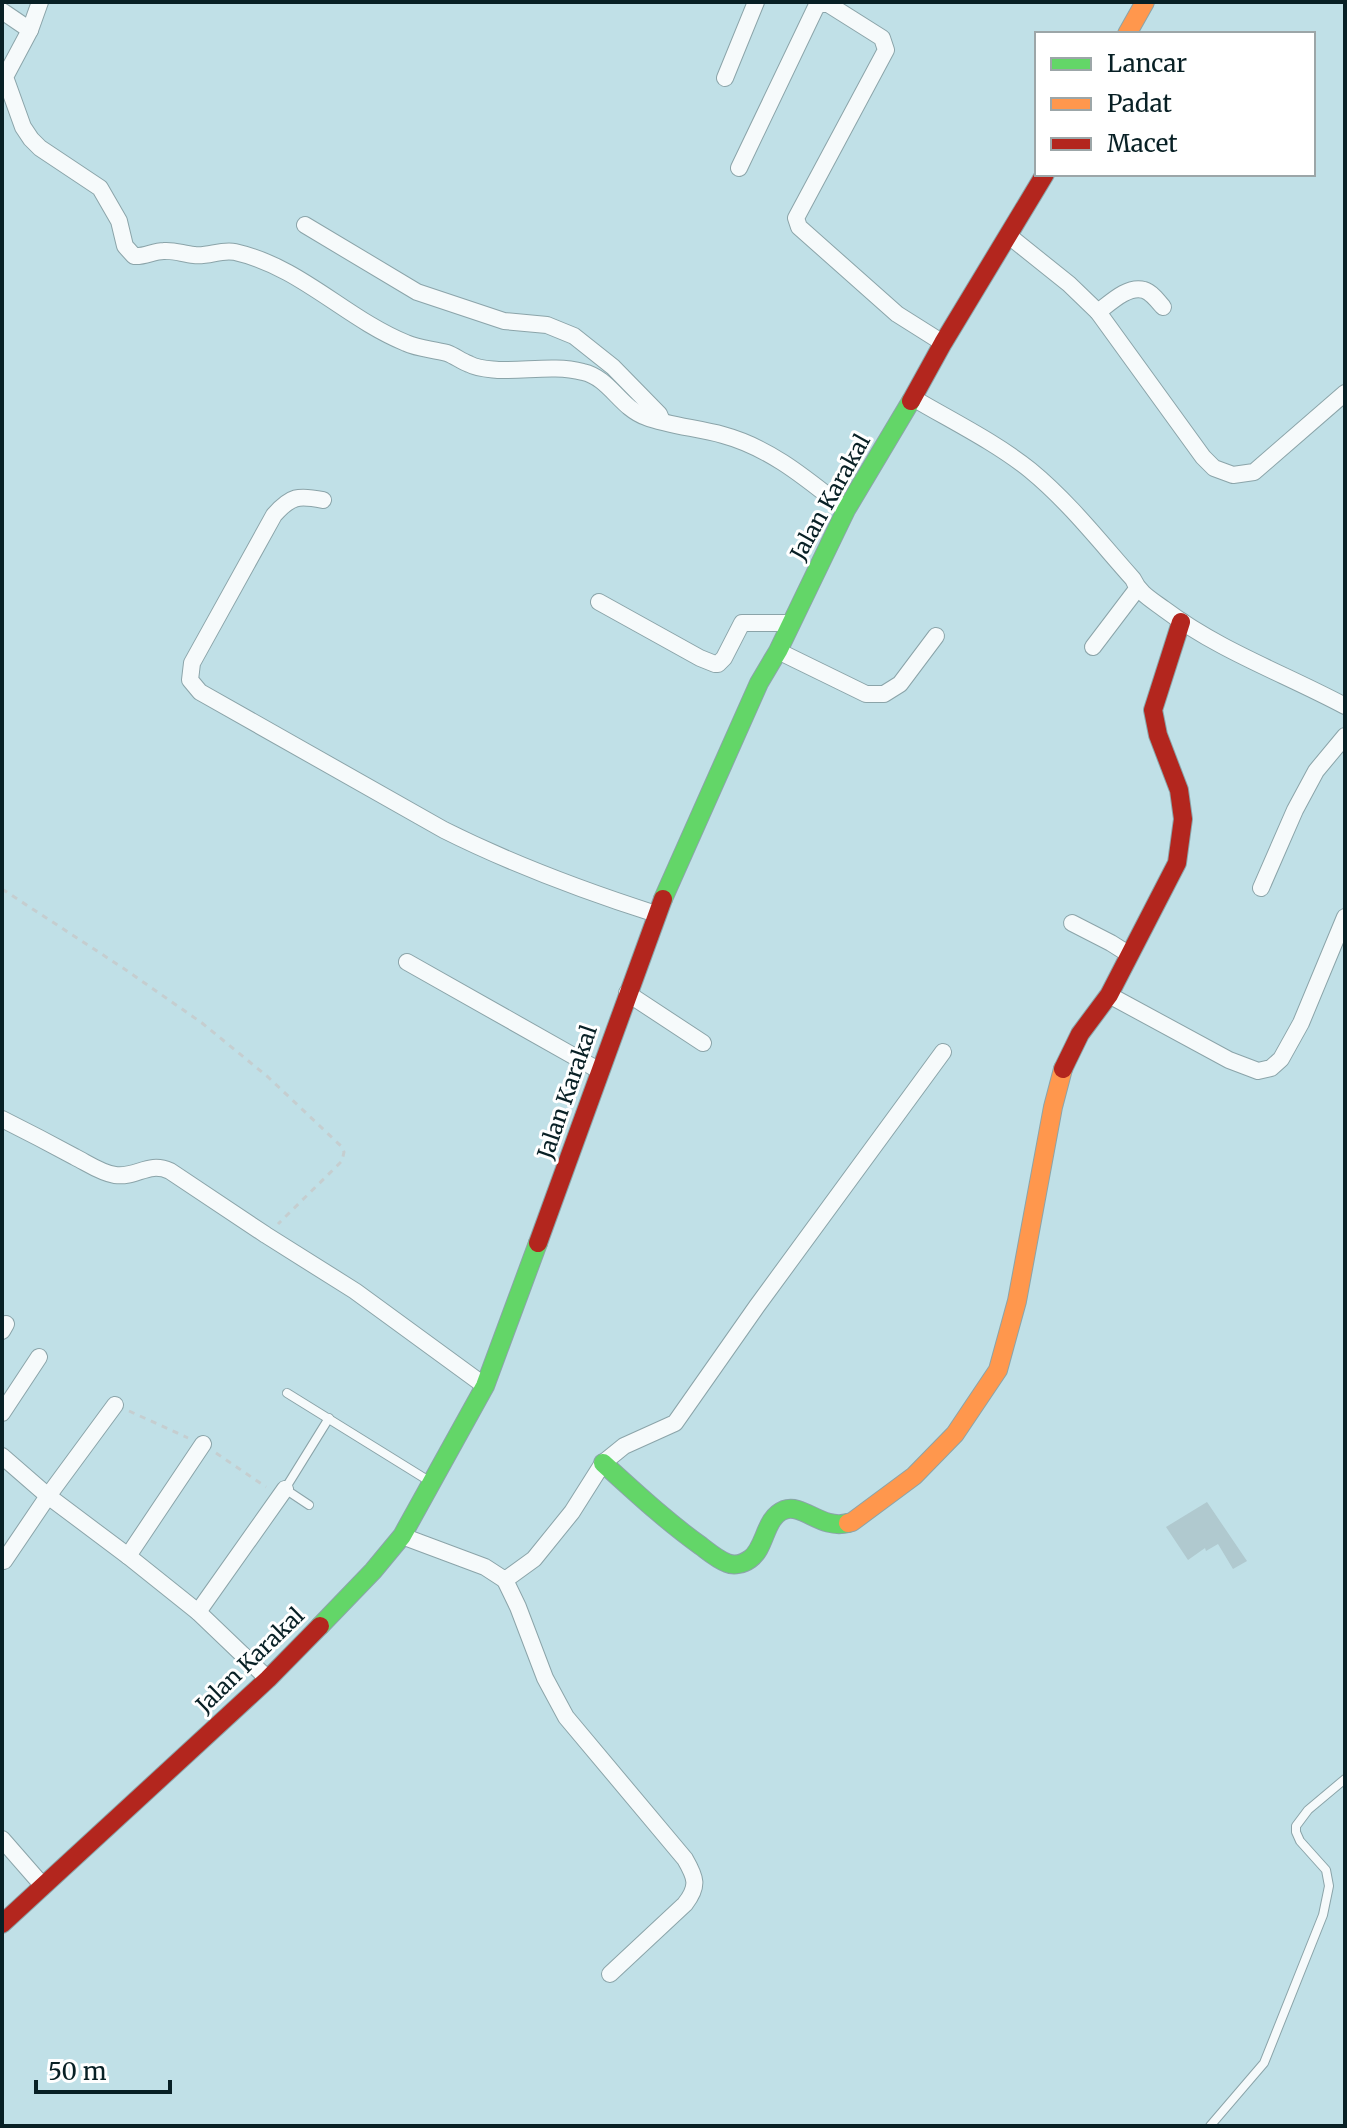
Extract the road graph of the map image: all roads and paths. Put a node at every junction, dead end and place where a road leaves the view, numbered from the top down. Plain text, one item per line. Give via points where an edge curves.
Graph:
1 (40, 2) edge
2 (756, 2) edge
3 (1145, 2) edge
4 (2, 11) edge
5 (30, 30) junction
6 (1128, 32) edge
7 (4, 77) edge
8 (725, 78) dead end
9 (739, 168) dead end
10 (1044, 176) edge
11 (305, 225) dead end
12 (1009, 236) junction
13 (1163, 307) dead end
14 (1098, 312) junction
15 (943, 343) junction
16 (1345, 393) edge
17 (913, 398) junction
18 (662, 421) junction
19 (323, 500) dead end
20 (846, 510) junction
21 (1137, 589) junction
22 (599, 602) dead end
23 (1181, 622) junction
24 (790, 623) junction
25 (936, 636) dead end
26 (1093, 647) dead end
27 (778, 651) junction
28 (1345, 706) edge
29 (1345, 736) edge
30 (1261, 888) dead end
31 (2, 889) edge
32 (656, 914) junction
33 (1345, 917) edge
34 (1072, 923) dead end
35 (1130, 955) junction
36 (407, 962) dead end
37 (627, 993) junction
38 (1109, 995) junction
39 (703, 1043) dead end
40 (943, 1052) dead end
41 (600, 1071) junction
42 (2, 1119) edge
43 (266, 1235) junction
44 (39, 1357) dead end
45 (485, 1386) junction
46 (287, 1393) dead end
47 (115, 1405) joint
48 (2, 1413) edge
49 (329, 1418) junction
50 (203, 1444) junction
51 (2, 1456) edge
52 (603, 1463) junction
53 (432, 1482) junction
54 (282, 1493) junction
55 (48, 1496) junction
56 (309, 1505) dead end
57 (402, 1536) junction
58 (128, 1556) junction
59 (4, 1561) edge
60 (505, 1580) junction
61 (198, 1612) junction
62 (268, 1679) junction
63 (1345, 1779) edge
64 (2, 1839) edge
65 (43, 1886) junction
66 (2, 1924) edge
67 (610, 1974) dead end
68 (1210, 2126) edge

1 - 5 street
2 - 8 street
3 - 6 main road
4 - 5 street
5 - 7 street
7 - 18 street via 31,139 100,188 134,256 233,251 267,261 410,345 482,368 587,373 603,381 625,405
9 - 15 street via 816,7 828,4 882,38 886,50 796,218 799,227 872,293
10 - 12 main road, Jalan Karakal
11 - 18 street via 417,292 504,321 547,325 574,336 613,367
12 - 14 street
12 - 15 main road, Jalan Karakal
13 - 14 street via 1143,289 1134,289
14 - 16 street via 1203,457 1233,475 1254,472
15 - 17 main road, Jalan Karakal
17 - 20 main road, Jalan Karakal
17 - 21 street via 1028,468 1064,500
18 - 20 street via 725,435 763,451
19 - 32 street via 287,500 274,515 192,663 190,680 200,692 444,830 594,894
20 - 24 main road, Jalan Karakal
21 - 23 street
21 - 26 street
22 - 24 street via 715,664 724,658 742,623
23 - 28 street
23 - 35 main road via 1153,710 1179,790 1183,819 1177,863
24 - 27 main road, Jalan Karakal
25 - 27 street via 900,684 884,694 866,694
27 - 32 main road, Jalan Karakal
29 - 30 street via 1316,771
31 - 43 path via 202,1023 342,1147 342,1161
32 - 37 main road, Jalan Karakal
33 - 38 street via 1301,1023 1271,1068 1258,1071 1229,1060
34 - 35 street
35 - 38 main road
36 - 41 street
37 - 39 street
37 - 41 main road, Jalan Karakal
38 - 52 main road via 1064,1065 998,1370 955,1434 914,1476 840,1526 786,1509 773,1519 757,1553 741,1564 728,1564 693,1541
40 - 52 street via 675,1423 624,1446
41 - 45 main road, Jalan Karakal
42 - 43 street via 114,1175 161,1167
43 - 45 street via 355,1291
44 - 48 street
45 - 53 main road, Jalan Karakal
46 - 49 lane
47 - 50 path
47 - 55 street
49 - 53 lane
49 - 54 lane
50 - 54 path
50 - 58 street
51 - 55 street
52 - 60 street via 534,1559
53 - 57 main road, Jalan Karakal
54 - 56 lane
54 - 61 street
55 - 58 street
55 - 59 street
57 - 60 street via 485,1567
57 - 62 main road, Jalan Karakal
58 - 61 street
60 - 67 street via 566,1717 695,1876 694,1894
61 - 62 street
62 - 65 main road, Jalan Karakal
63 - 68 lane via 1296,1826 1300,1841 1326,1870 1329,1886 1323,1915 1264,2063
64 - 65 street
65 - 66 main road, Jalan Karakal

